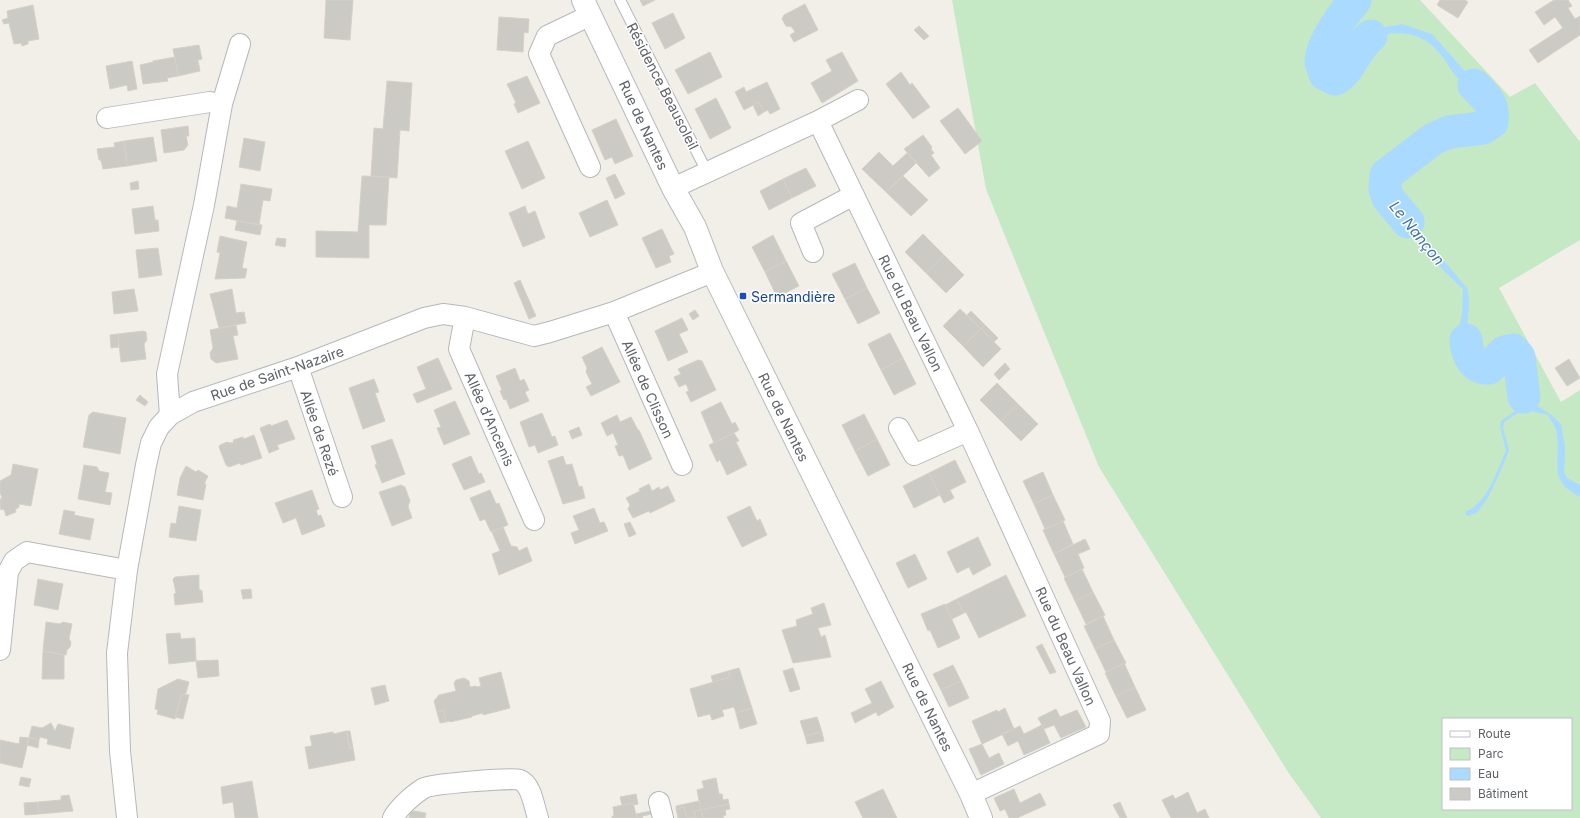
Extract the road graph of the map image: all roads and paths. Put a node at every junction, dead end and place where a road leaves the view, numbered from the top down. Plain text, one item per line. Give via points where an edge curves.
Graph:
1 (620, 0) edge
2 (587, 7) edge
3 (240, 44) dead end
4 (858, 100) dead end
5 (222, 104) junction
6 (107, 118) dead end
7 (818, 121) junction
8 (590, 167) dead end
9 (707, 172) junction
10 (673, 188) junction
11 (854, 195) junction
12 (813, 252) dead end
13 (712, 271) junction
14 (614, 312) junction
15 (465, 317) junction
16 (298, 367) junction
17 (170, 415) junction
18 (899, 428) dead end
19 (968, 431) junction
20 (682, 465) dead end
21 (342, 497) dead end
22 (534, 520) dead end
23 (126, 570) junction
24 (0, 650) edge
25 (971, 794) junction
26 (127, 818) edge
27 (394, 818) edge
28 (538, 818) edge
29 (981, 818) edge

1 - 9 lane, Résidence Beausoleil
2 - 8 street, Rue de Nantes via 547,36 538,54
2 - 10 main road, Rue de Nantes
3 - 5 street
4 - 7 street
5 - 6 street via 210,102
5 - 17 street via 204,205 167,374
7 - 9 street
7 - 11 street, Rue du Beau Vallon
9 - 10 street
10 - 13 main road, Rue de Nantes via 695,227
11 - 12 street via 801,223
11 - 19 street, Rue du Beau Vallon
13 - 14 street, Rue de Saint-Nazaire
13 - 25 main road, Rue de Nantes
14 - 15 street, Rue de Saint-Nazaire via 534,336
14 - 20 street, Allée de Clisson
15 - 16 street, Rue de Saint-Nazaire via 443,314 424,318
15 - 22 street, Allée d'Ancenis via 460,349
16 - 17 street, Rue de Saint-Nazaire via 193,402
16 - 21 street, Allée de Rezé
17 - 23 street, Rue de Saint-Nazaire via 159,427 151,444
18 - 19 street via 914,455
19 - 25 street, Rue du Beau Vallon via 1100,721 1099,734
23 - 24 street via 27,552 14,561 8,572
23 - 26 street, Rue de Saint-Nazaire via 117,653 120,751
25 - 29 main road, Rue de Nantes
27 - 28 street via 412,796 426,787 502,779 520,780 529,788

